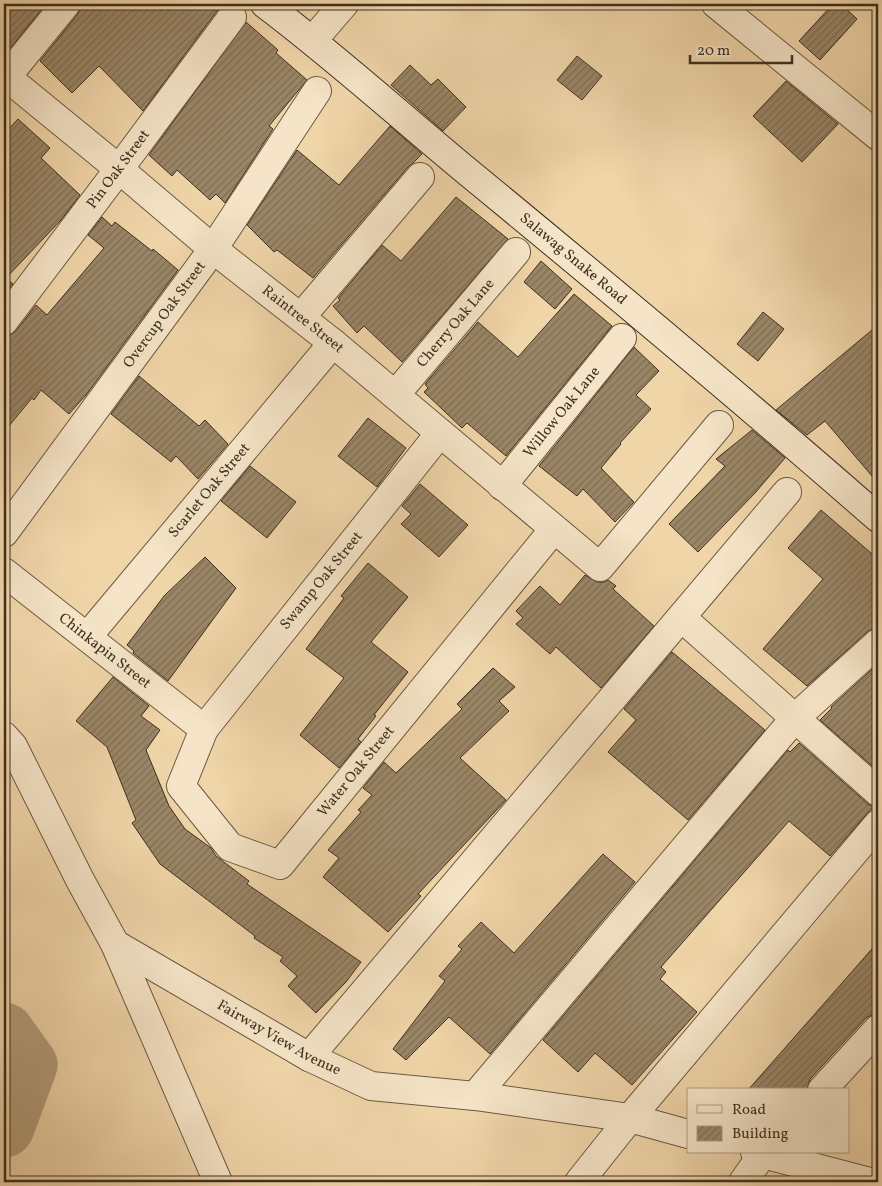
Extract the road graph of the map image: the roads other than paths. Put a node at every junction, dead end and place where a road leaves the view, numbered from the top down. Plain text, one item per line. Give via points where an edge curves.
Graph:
1 (66, 4) edge
2 (265, 4) edge
3 (344, 4) edge
4 (716, 4) edge
5 (232, 17) dead end
6 (313, 40) junction
7 (4, 78) edge
8 (317, 91) dead end
9 (878, 136) edge
10 (120, 169) junction
11 (420, 177) dead end
12 (213, 249) junction
13 (516, 252) dead end
14 (301, 317) junction
15 (4, 321) edge
16 (622, 338) dead end
17 (333, 343) junction
18 (394, 394) junction
19 (719, 425) dead end
20 (440, 433) junction
21 (502, 486) junction
22 (787, 492) dead end
23 (878, 518) edge
24 (554, 529) junction
25 (4, 533) edge
26 (4, 572) edge
27 (682, 618) junction
28 (87, 637) junction
29 (878, 643) edge
30 (795, 718) junction
31 (204, 729) junction
32 (4, 736) edge
33 (878, 792) edge
34 (878, 824) edge
35 (115, 944) junction
36 (878, 1029) edge
37 (309, 1057) junction
38 (824, 1088) edge
39 (475, 1096) junction
40 (630, 1118) junction
41 (687, 1134) edge
42 (760, 1154) edge
43 (765, 1154) edge
44 (218, 1182) edge
45 (579, 1182) edge
46 (743, 1182) edge
47 (870, 1182) edge

1 - 7 street
2 - 6 street, Salawag Snake Road
3 - 6 street
4 - 9 street
5 - 10 street, Pin Oak Street
6 - 23 street, Salawag Snake Road via 745,402
7 - 10 street, Raintree Street
8 - 12 street, Overcup Oak Street
10 - 12 street, Raintree Street
10 - 15 street, Pin Oak Street
11 - 14 street
12 - 14 street, Raintree Street
12 - 25 street, Overcup Oak Street
13 - 18 street, Cherry Oak Lane
14 - 17 street, Raintree Street
16 - 21 street, Willow Oak Lane
17 - 18 street, Raintree Street
17 - 28 street, Scarlet Oak Street
18 - 20 street, Raintree Street
19 - 24 street, Raintree Street via 600,567
20 - 21 street, Raintree Street
20 - 31 street, Swamp Oak Street
21 - 24 street, Raintree Street
22 - 27 street
24 - 31 street, Water Oak Street via 280,865 230,847 181,786
26 - 28 street, Chinkapin Street
27 - 30 street
27 - 37 street
28 - 31 street, Chinkapin Street
29 - 30 street
30 - 33 street
30 - 39 street
32 - 35 street via 13,746
34 - 40 street
35 - 37 street, Fairway View Avenue
35 - 44 street
36 - 38 street
37 - 39 street, Fairway View Avenue via 371,1086
39 - 40 street, Fairway View Avenue
40 - 41 street, Fairway View Avenue
40 - 45 street
42 - 46 street
43 - 47 street

